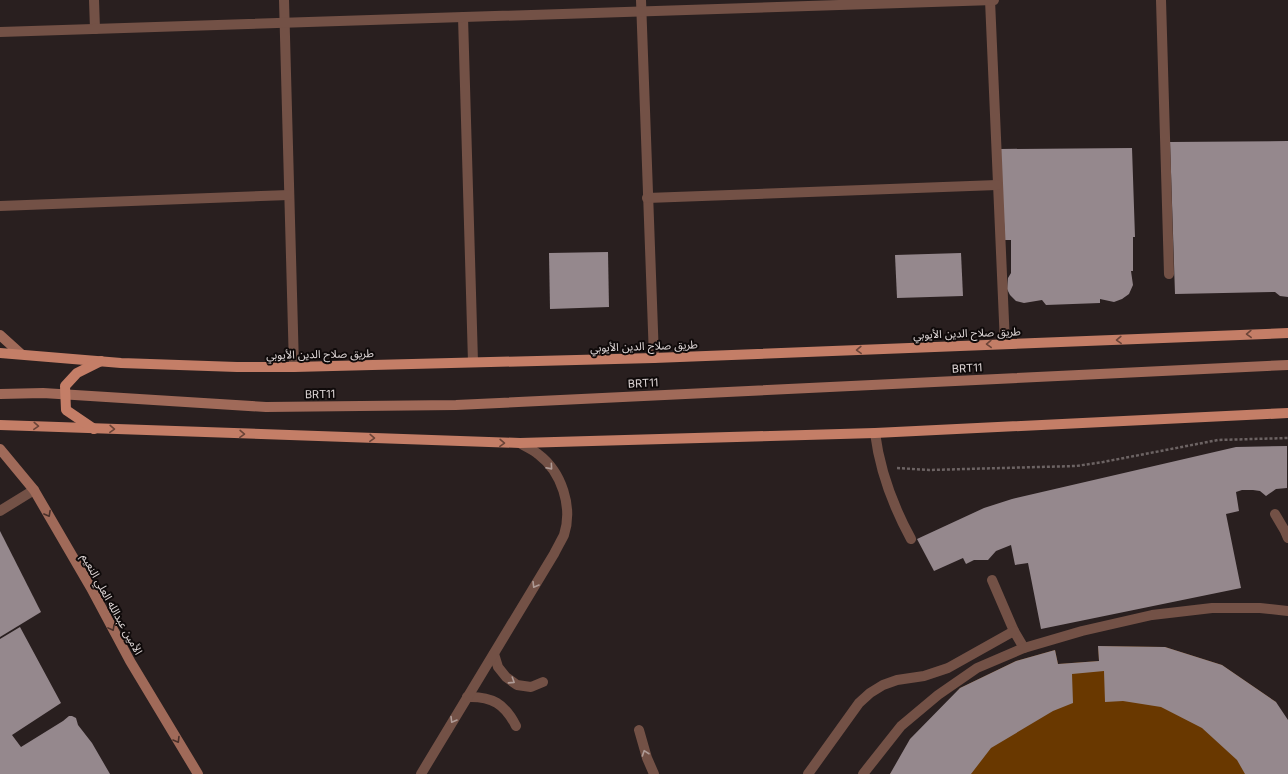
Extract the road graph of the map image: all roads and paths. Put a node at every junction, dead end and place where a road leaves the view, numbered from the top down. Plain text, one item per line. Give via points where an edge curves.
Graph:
1 (94, 0) edge
2 (284, 0) edge
3 (641, 0) edge
4 (990, 0) edge
5 (994, 0) edge
6 (1162, 0) edge
7 (812, 3) edge
8 (641, 11) junction
9 (463, 17) junction
10 (284, 23) junction
11 (96, 29) junction
12 (0, 32) edge
13 (997, 185) junction
14 (289, 196) junction
15 (647, 198) junction
16 (0, 206) edge
17 (1170, 274) dead end
18 (1288, 333) edge
19 (0, 335) edge
20 (1005, 344) junction
21 (0, 353) edge
22 (22, 354) junction
23 (654, 358) junction
24 (100, 361) junction
25 (473, 362) junction
26 (1288, 365) edge
27 (294, 367) junction
28 (0, 394) edge
29 (66, 395) junction
30 (1288, 413) edge
31 (0, 424) edge
32 (94, 429) junction
33 (876, 433) junction
34 (1288, 438) edge
35 (520, 443) junction
36 (0, 449) edge
37 (881, 465) junction
38 (34, 490) junction
39 (0, 511) edge
40 (1275, 514) dead end
41 (1288, 538) edge
42 (911, 539) dead end
43 (992, 580) dead end
44 (1288, 611) edge
45 (1014, 631) junction
46 (1024, 648) junction
47 (494, 654) junction
48 (543, 682) dead end
49 (467, 697) junction
50 (516, 726) dead end
51 (639, 730) dead end
52 (198, 774) edge
53 (421, 774) edge
54 (654, 774) edge
55 (808, 774) edge
56 (863, 774) edge

1 - 11 street
2 - 10 street
3 - 8 street
4 - 5 street
4 - 7 street
4 - 13 street
6 - 17 street
7 - 8 street
8 - 9 street
8 - 15 street
9 - 10 street
9 - 25 street
10 - 11 street
10 - 14 street
11 - 12 street
13 - 15 street
13 - 20 street
14 - 16 street
14 - 27 street
15 - 23 street
18 -> 20 main road, طريق صلاح الدين الأيوبي
19 - 22 main road
20 -> 23 main road, طريق صلاح الدين الأيوبي
21 - 22 main road, طريق صلاح الدين الأيوبي
22 - 24 main road, طريق صلاح الدين الأيوبي
23 - 25 main road, طريق صلاح الدين الأيوبي
24 - 27 main road, طريق صلاح الدين الأيوبي via 179,366
24 - 29 main road via 77,373 65,386
25 - 27 main road, طريق صلاح الدين الأيوبي
26 - 29 main road, BRT11 via 456,405 266,407
28 - 29 main road, BRT11
29 - 32 main road via 66,410
30 - 33 main road
31 -> 32 main road
32 -> 35 main road
33 - 35 main road
33 - 37 street
34 - 37 path via 1218,440 1076,466 929,470
35 -> 47 street via 539,455 554,470 564,490 567,512 564,534 554,554
36 - 38 main road, الأمين عبدالله العلي النعيم
37 - 42 street via 898,516
38 - 39 street
38 -> 52 main road, الأمين عبدالله العلي النعيم via 130,661
40 - 41 street
43 - 45 street
44 - 46 street via 1212,608 1152,615
45 - 46 street
45 - 55 street via 948,668 924,676 897,680 870,693 859,703
46 - 56 street via 977,668 938,695 901,726
47 -> 48 street via 498,667 517,685 531,687
47 - 49 street
49 - 50 street via 492,700 502,706
49 -> 53 street
54 -> 51 street

